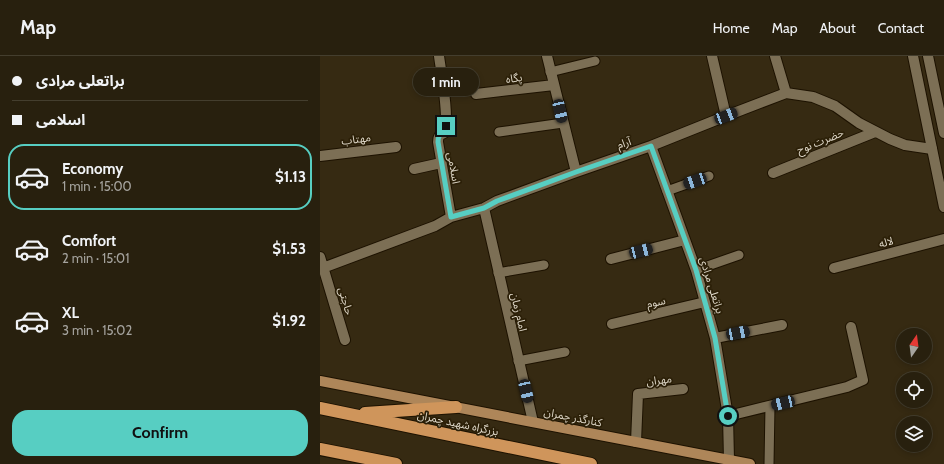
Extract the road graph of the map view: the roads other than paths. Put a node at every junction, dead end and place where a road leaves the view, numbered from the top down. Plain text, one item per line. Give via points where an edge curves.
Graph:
1 (439, 56) edge
2 (547, 56) edge
3 (712, 56) edge
4 (775, 56) edge
5 (912, 56) edge
6 (928, 56) edge
7 (595, 61) dead end
8 (550, 72) junction
9 (554, 85) junction
10 (786, 93) junction
11 (476, 94) dead end
12 (940, 94) edge
13 (726, 116) junction
14 (563, 123) junction
15 (499, 132) dead end
16 (875, 132) junction
17 (944, 132) edge
18 (651, 146) junction
19 (396, 147) dead end
20 (932, 149) junction
21 (320, 156) edge
22 (441, 163) junction
23 (414, 169) dead end
24 (576, 172) junction
25 (773, 173) dead end
26 (709, 176) dead end
27 (667, 191) junction
28 (944, 207) edge
29 (484, 208) junction
30 (451, 217) junction
31 (944, 239) edge
32 (685, 240) junction
33 (739, 255) dead end
34 (320, 257) edge
35 (611, 259) dead end
36 (544, 265) dead end
37 (322, 268) edge
38 (834, 268) dead end
39 (696, 270) junction
40 (498, 273) junction
41 (705, 302) junction
42 (612, 324) dead end
43 (782, 325) dead end
44 (851, 327) dead end
45 (715, 338) junction
46 (345, 340) dead end
47 (565, 352) dead end
48 (518, 361) junction
49 (320, 381) edge
50 (683, 389) dead end
51 (770, 406) junction
52 (456, 407) junction
53 (320, 408) edge
54 (350, 414) junction
55 (728, 416) junction
56 (533, 422) junction
57 (636, 442) junction
58 (320, 450) edge
59 (729, 460) junction
60 (354, 464) edge
61 (396, 464) edge
62 (591, 464) edge
63 (750, 464) edge
64 (769, 464) edge

1 - 22 street, اسلامی via 446,126 438,138
2 - 8 street
3 - 13 street
4 - 10 street
5 - 20 street
6 - 12 street
7 - 8 lane
8 - 9 street
9 - 11 street, پگاه
9 - 14 street
10 - 13 street, آرام
10 - 16 street, آرام via 813,97 835,106
12 - 17 street
13 - 18 street, آرام
14 - 15 lane
14 - 24 street
16 - 20 street, آرام via 905,145
16 - 25 street, حضرت نوح
18 - 24 street, آرام
18 - 27 street, براتعلی مرادی
19 - 21 street, مهتاب
20 - 28 street
22 - 23 street
22 - 30 street, اسلامی
24 - 29 street, آرام
26 - 27 lane
27 - 32 street, براتعلی مرادی
29 - 30 street, آرام
29 - 40 street, امام زمان
30 - 37 street, آرام via 435,226
31 - 38 street, لاله
32 - 35 street
32 - 39 street, براتعلی مرادی
33 - 39 lane
34 - 37 street, حاجتی
36 - 40 lane
37 - 46 street, حاجتی
39 - 41 street, براتعلی مرادی
40 - 48 street, امام زمان
41 - 42 street, سوم
41 - 45 street, براتعلی مرادی
43 - 45 street
44 - 51 street via 863,380 847,387
45 - 55 street, براتعلی مرادی
47 - 48 lane
48 - 56 street, امام زمان
49 - 52 main road, کنارگذر چمران
50 - 57 street, مهران via 638,394
51 - 55 street
51 - 64 lane
52 - 54 highway
52 - 56 main road, کنارگذر چمران
53 - 54 highway, بزرگراه شهید چمران
54 - 62 highway, بزرگراه شهید چمران
55 - 59 street, براتعلی مرادی
56 - 57 main road, کنارگذر چمران
57 - 59 main road, کنارگذر چمران
58 - 60 highway
58 - 61 highway
59 - 63 main road, کنارگذر چمران

